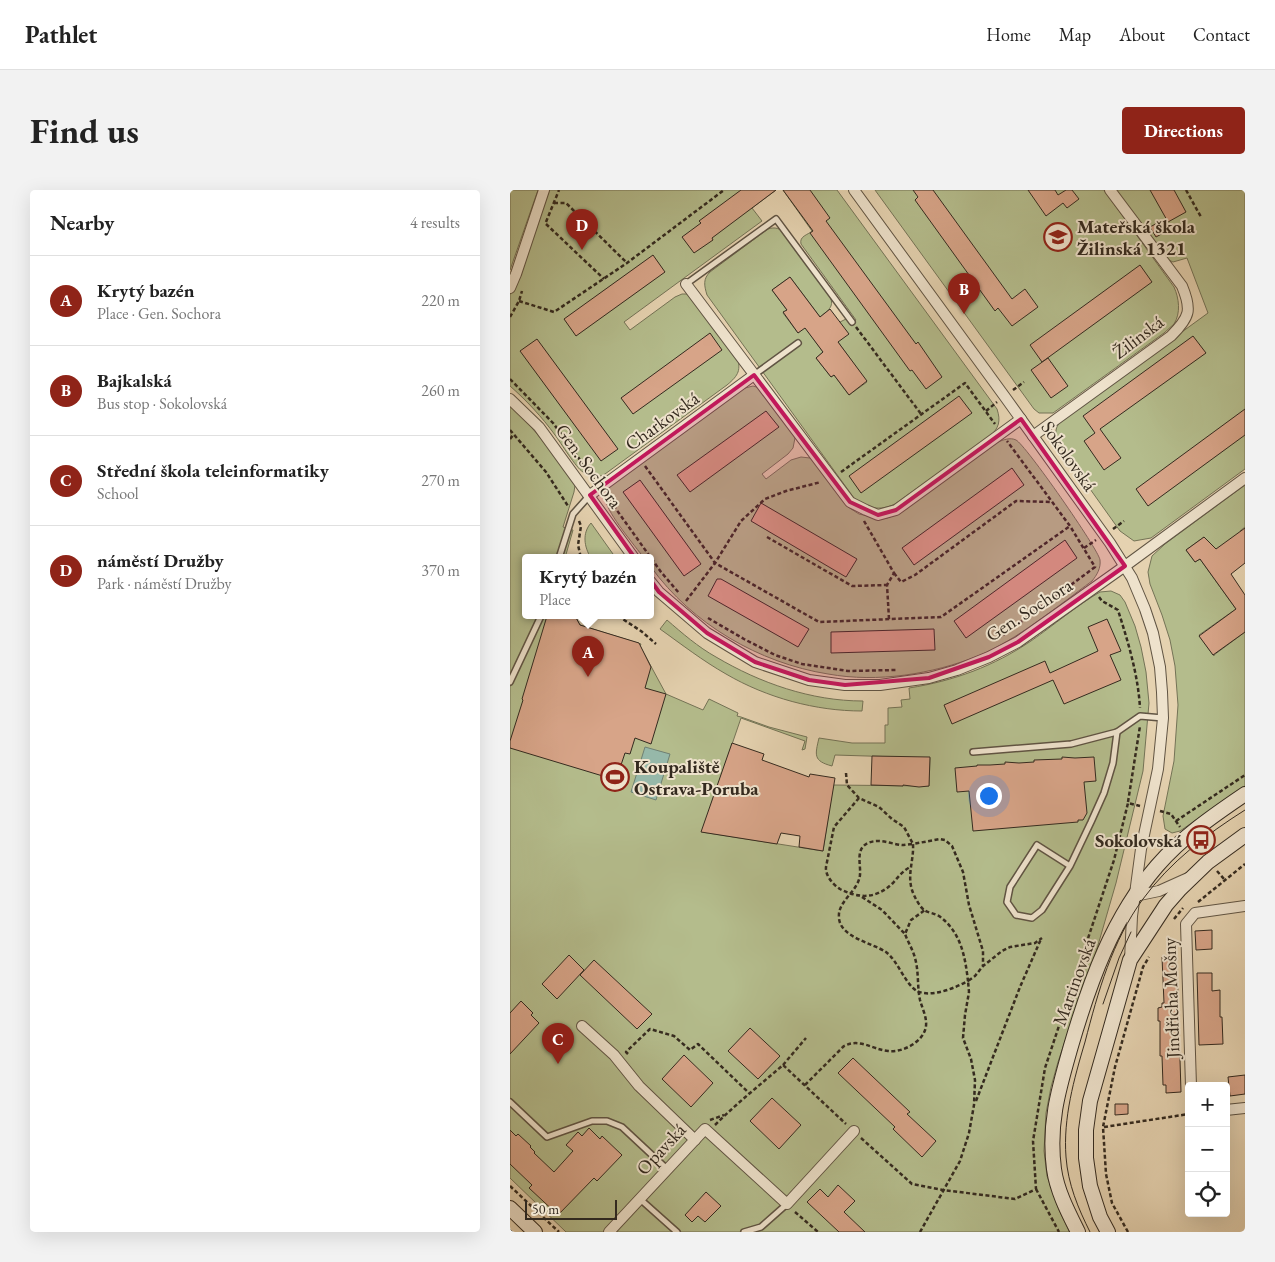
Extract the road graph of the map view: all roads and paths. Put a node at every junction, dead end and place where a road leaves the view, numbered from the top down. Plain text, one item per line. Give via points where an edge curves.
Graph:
1 (544, 190) edge
2 (724, 190) edge
3 (854, 190) edge
4 (1110, 190) edge
5 (1186, 190) edge
6 (554, 203) dead end
7 (1201, 217) dead end
8 (546, 224) dead end
9 (628, 263) junction
10 (604, 278) junction
11 (686, 284) joint
12 (510, 288) edge
13 (518, 301) dead end
14 (852, 322) joint
15 (798, 343) dead end
16 (754, 375) junction
17 (510, 399) edge
18 (921, 414) junction
19 (1021, 419) junction
20 (510, 430) edge
21 (1002, 433) junction
22 (514, 434) junction
23 (1033, 436) junction
24 (510, 439) edge
25 (640, 459) junction
26 (1245, 478) edge
27 (832, 479) junction
28 (601, 487) junction
29 (590, 496) junction
30 (1052, 502) junction
31 (866, 510) junction
32 (573, 514) junction
33 (1070, 526) junction
34 (767, 537) dead end
35 (560, 554) edge
36 (580, 554) edge
37 (631, 554) edge
38 (648, 554) edge
39 (654, 562) edge
40 (715, 563) junction
41 (1125, 566) junction
42 (894, 573) junction
43 (1084, 575) junction
44 (887, 585) junction
45 (654, 586) edge
46 (1093, 588) junction
47 (680, 594) dead end
48 (686, 601) dead end
49 (705, 616) dead end
50 (540, 619) edge
51 (622, 619) edge
52 (889, 619) junction
53 (992, 643) dead end
54 (656, 644) dead end
55 (901, 670) dead end
56 (510, 682) edge
57 (1140, 716) junction
58 (1163, 718) junction
59 (1117, 732) junction
60 (973, 752) dead end
61 (846, 772) dead end
62 (1245, 775) edge
63 (1245, 794) edge
64 (859, 798) junction
65 (1128, 803) junction
66 (1150, 808) junction
67 (1176, 821) junction
68 (1245, 835) edge
69 (1187, 836) junction
70 (913, 844) junction
71 (1208, 862) junction
72 (1245, 864) edge
73 (1070, 866) junction
74 (910, 867) junction
75 (1225, 867) dead end
76 (1218, 872) junction
77 (1195, 875) junction
78 (1224, 879) junction
79 (850, 894) junction
80 (1134, 896) junction
81 (860, 897) junction
82 (1185, 905) dead end
83 (1245, 906) edge
84 (925, 910) junction
85 (1195, 913) junction
86 (1173, 920) dead end
87 (905, 934) junction
88 (1152, 951) dead end
89 (1130, 960) junction
90 (983, 966) junction
91 (968, 981) junction
92 (920, 992) junction
93 (582, 1026) dead end
94 (806, 1038) dead end
95 (632, 1059) dead end
96 (783, 1065) junction
97 (1191, 1082) edge
98 (805, 1086) junction
99 (749, 1093) junction
100 (510, 1102) edge
101 (974, 1105) junction
102 (1245, 1108) edge
103 (1230, 1110) edge
104 (726, 1114) junction
105 (1185, 1115) edge
106 (707, 1121) dead end
107 (1103, 1127) junction
108 (1086, 1130) junction
109 (854, 1131) junction
110 (709, 1132) junction
111 (695, 1140) junction
112 (667, 1170) junction
113 (510, 1186) edge
114 (1036, 1189) junction
115 (944, 1190) junction
116 (640, 1199) junction
117 (787, 1204) junction
118 (510, 1208) edge
119 (761, 1227) junction
120 (535, 1232) edge
121 (559, 1232) edge
122 (609, 1232) edge
123 (677, 1232) edge
124 (744, 1232) edge
125 (766, 1232) edge
126 (818, 1232) edge
127 (920, 1232) edge
128 (1059, 1232) edge
129 (1078, 1232) edge
130 (1108, 1232) edge
131 (1128, 1232) edge

1 - 12 street
2 - 9 path
3 - 19 street, Sokolovská
4 - 23 street, Žilinská via 1182,286 1188,303 1186,318 1171,336
5 - 7 path
6 - 9 path via 566,202
8 - 10 path
9 - 10 path
10 - 13 path via 554,312
11 - 14 lane via 776,219
11 - 16 street
14 - 18 path
15 - 16 lane
16 - 25 street, Charkovská
16 - 27 street
17 - 29 street, Gen. Sochora via 539,427
18 - 21 path via 965,383
18 - 27 path
19 - 21 street
19 - 23 street, Sokolovská
20 - 22 path
21 - 30 path
21 - 31 street via 896,510 878,514
22 - 24 path
22 - 32 path via 546,472
23 - 41 street, Sokolovská
25 - 28 street, Charkovská
25 - 40 path
26 - 41 street, Gen. Sochora
27 - 31 street via 850,502
27 - 40 path via 765,499 741,521
28 - 29 street, Charkovská
28 - 38 path
29 - 32 lane
29 - 37 street, Gen. Sochora
30 - 33 path
30 - 42 path via 1016,501 915,575 901,582
31 - 42 path via 863,519
32 - 35 lane
32 - 36 path via 581,523
33 - 43 path via 1095,567
33 - 52 path via 941,617
34 - 44 path via 852,586
39 - 47 path
40 - 48 path
40 - 52 path via 819,622
41 - 46 street, Gen. Sochora
41 - 58 street, Sokolovská via 1153,633 1162,682
42 - 44 path
43 - 46 path
43 - 53 path
44 - 52 path
45 - 46 street, Gen. Sochora via 707,633 755,662 809,680 845,685 880,685 930,678 958,670 1018,642
46 - 57 path via 1102,601 1118,610 1131,654
49 - 55 path via 775,655 802,664 848,671
50 - 56 lane
51 - 54 path
57 - 58 lane
57 - 59 lane
57 - 65 path
58 - 66 street, Sokolovská
59 - 60 lane via 1071,744
59 - 73 lane via 1113,763 1104,793
61 - 64 path via 847,785
62 - 67 path
63 - 69 street, Martinovská
64 - 70 path via 879,807 904,828
64 - 79 path via 834,827 826,867 827,875 836,887
65 - 66 path
65 - 114 path via 1114,860 1045,1068 1033,1141
66 - 67 path via 1172,814
66 - 80 street, Sokolovská
67 - 69 path
68 - 71 street
69 - 80 street, Martinovská via 1157,866
70 - 74 path
70 - 79 path via 868,843 859,856 859,881
70 - 90 path via 940,839 952,846 963,872 983,950
71 - 76 path
71 - 77 street
72 - 78 path
73 - 73 lane via 1042,910 1032,918 1016,914 1007,902 1010,887 1038,845
74 - 81 path via 882,891
74 - 84 path via 912,890
75 - 76 path
76 - 78 path
77 - 80 street via 1159,891
77 - 89 street via 1166,905
78 - 85 path via 1198,900
79 - 81 path
79 - 92 path via 840,910 839,919 844,930 887,953
80 - 89 street, Sokolovská
80 - 129 street, Martinovská via 1107,943 1092,980 1055,1103 1052,1130 1056,1183
81 - 87 path via 882,910
82 - 86 path
83 - 85 street
84 - 87 path via 911,920
84 - 91 path via 937,914 954,930 963,948
85 - 97 street, Jindřicha Mošny via 1186,924
87 - 92 path via 915,957
88 - 107 path via 1143,967 1115,1067
89 - 108 street via 1090,1101
90 - 91 path
90 - 101 path via 1010,947 1035,943 1042,938
91 - 92 path via 946,991
91 - 101 path via 963,1038 975,1080
92 - 98 path via 926,1024 918,1040 902,1050 892,1051 856,1042 844,1046
93 - 111 street
94 - 96 path
95 - 99 path via 626,1052 650,1029 674,1036 690,1050 698,1044
96 - 98 path
96 - 99 path
98 - 109 path
99 - 104 path
100 - 112 lane via 547,1137 592,1121 607,1120 622,1127
101 - 115 path via 960,1161
102 - 103 street
104 - 106 path
104 - 110 path
105 - 107 path
107 - 108 path
107 - 131 path via 1112,1204
108 - 130 street via 1090,1186
109 - 115 path via 912,1184
109 - 117 street
110 - 111 street, Opavská via 705,1129
110 - 117 street, Opavská
111 - 112 street, Opavská
112 - 116 street, Opavská
113 - 121 path
114 - 115 path via 1016,1199
114 - 128 path
115 - 127 path
116 - 122 street, Opavská
116 - 123 lane
117 - 119 lane
117 - 126 path
118 - 120 street
119 - 124 lane
119 - 125 lane

